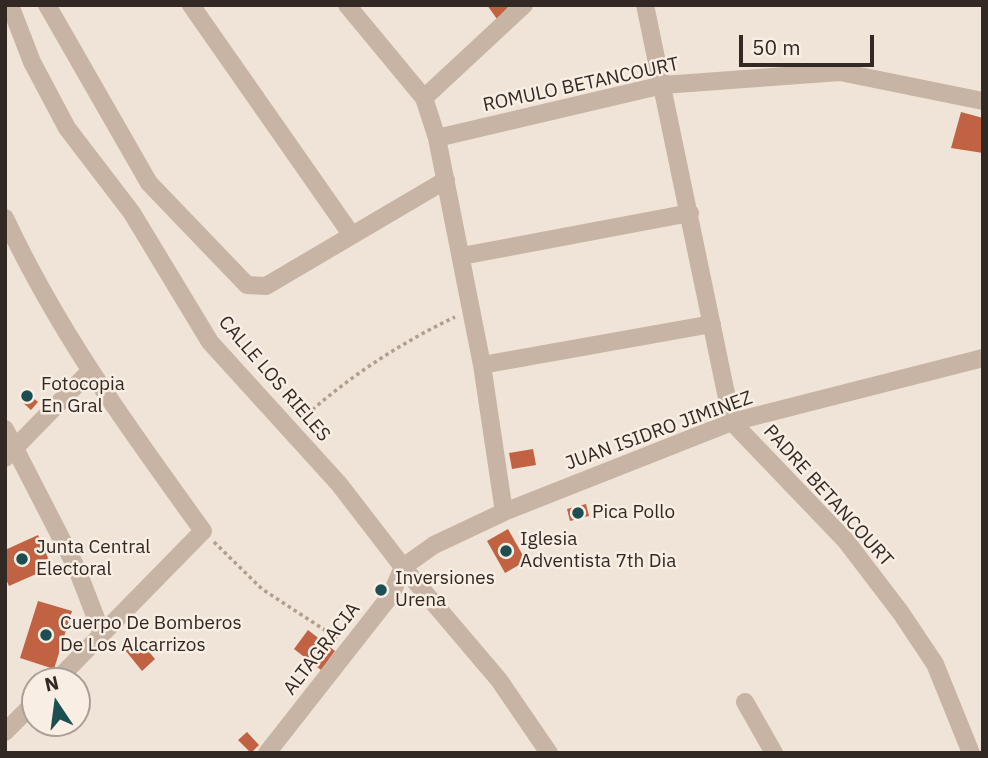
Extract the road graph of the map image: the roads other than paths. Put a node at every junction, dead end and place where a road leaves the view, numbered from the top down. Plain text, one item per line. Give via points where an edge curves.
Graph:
1 (10, 5) edge
2 (47, 5) edge
3 (191, 5) edge
4 (347, 5) edge
5 (524, 5) edge
6 (645, 5) edge
7 (663, 85) junction
8 (424, 98) junction
9 (983, 101) edge
10 (438, 138) junction
11 (446, 180) junction
12 (690, 213) junction
13 (5, 218) edge
14 (351, 234) junction
15 (462, 256) junction
16 (712, 324) junction
17 (983, 358) edge
18 (482, 365) junction
19 (89, 372) junction
20 (732, 422) junction
21 (5, 429) edge
22 (11, 453) edge
23 (504, 512) junction
24 (403, 566) junction
25 (102, 635) junction
26 (70, 667) edge
27 (745, 702) dead end
28 (21, 716) edge
29 (5, 732) edge
30 (267, 753) edge
31 (549, 753) edge
32 (774, 753) edge
33 (971, 753) edge

1 - 24 street, CALLE LOS RIELES via 32,62 67,128 132,213 210,342 339,484
2 - 14 street via 149,183 247,285 266,286
3 - 14 street
4 - 8 street
5 - 8 street
6 - 7 street
7 - 9 street, ROMULO BETANCOURT via 840,72
7 - 10 street, ROMULO BETANCOURT
7 - 12 street
8 - 10 street
10 - 11 street
11 - 14 street
11 - 15 street
12 - 15 street
12 - 16 street
13 - 19 street via 36,283
15 - 18 street
16 - 18 street
16 - 20 street
17 - 20 street, JUAN ISIDRO JIMINEZ
18 - 23 street
19 - 22 street
19 - 25 street via 203,531
20 - 23 street, JUAN ISIDRO JIMINEZ
20 - 33 street, PADRE BETANCOURT via 846,541 901,612 935,664
21 - 22 street
22 - 25 street via 77,569
23 - 24 street, JUAN ISIDRO JIMINEZ via 433,545
24 - 30 street, ALTAGRACIA via 391,595
24 - 31 street, CALLE LOS RIELES via 499,680
25 - 26 street
27 - 32 street
28 - 29 street

